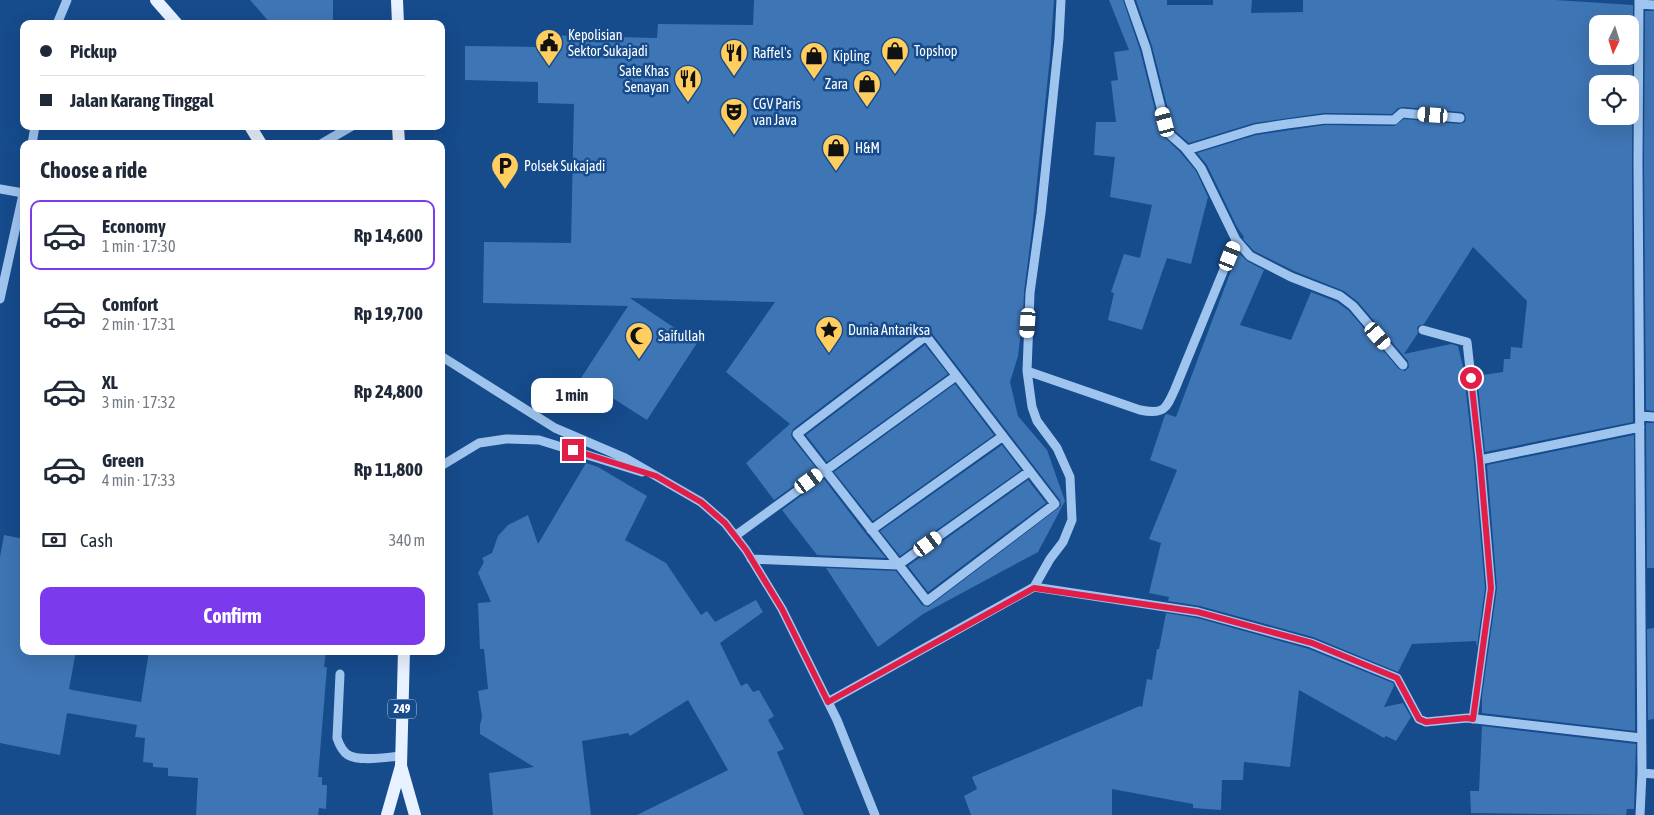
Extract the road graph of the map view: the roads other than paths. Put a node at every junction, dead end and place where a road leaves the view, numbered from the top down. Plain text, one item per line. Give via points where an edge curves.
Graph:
1 (67, 0) edge
2 (156, 0) edge
3 (397, 0) edge
4 (1060, 0) edge
5 (1129, 0) edge
6 (1639, 2) edge
7 (1654, 5) edge
8 (60, 20) edge
9 (173, 20) edge
10 (398, 20) edge
11 (1460, 118) dead end
12 (345, 130) edge
13 (328, 140) edge
14 (1187, 150) junction
15 (0, 190) edge
16 (20, 192) edge
17 (20, 210) edge
18 (1236, 240) junction
19 (0, 299) edge
20 (1423, 330) dead end
21 (445, 359) edge
22 (1403, 365) dead end
23 (1027, 371) junction
24 (956, 376) junction
25 (1640, 416) junction
26 (1654, 417) edge
27 (1640, 428) junction
28 (1003, 436) junction
29 (1480, 460) junction
30 (445, 464) edge
31 (825, 470) junction
32 (1030, 471) junction
33 (656, 476) junction
34 (871, 530) junction
35 (735, 536) junction
36 (751, 559) junction
37 (898, 566) junction
38 (1034, 588) junction
39 (404, 655) edge
40 (340, 674) dead end
41 (828, 702) junction
42 (1473, 719) junction
43 (1641, 738) junction
44 (401, 761) junction
45 (1642, 773) junction
46 (1654, 774) edge
47 (387, 815) edge
48 (415, 815) edge
49 (875, 815) edge
50 (1640, 815) edge

1 - 8 street
2 - 9 main road
3 - 10 main road
4 - 23 street via 1058,49 1030,293
5 - 14 street via 1146,48 1167,132
6 - 7 street
6 - 25 street
11 - 14 street via 1402,113 1394,120 1325,119 1255,129
12 - 13 street
14 - 18 street via 1201,168
15 - 16 street
17 - 19 street
18 - 22 street via 1250,256 1291,277 1340,296 1353,306
18 - 23 street via 1169,403 1161,411 1140,410
20 - 29 street via 1467,342
21 - 33 street via 555,428 625,458
23 - 38 street via 1037,420 1058,448 1070,477 1072,520 1063,542
24 - 28 street
24 - 31 street
24 - 31 street via 926,336 797,434
25 - 26 street
25 - 27 street
27 - 29 street
27 - 43 street
28 - 32 street
28 - 34 street
29 - 42 street via 1491,588
30 - 33 street via 479,443 506,439 539,440
31 - 34 street
31 - 35 street
32 - 37 street
32 - 37 street via 1055,504 927,601
33 - 35 street via 701,502
34 - 37 street
35 - 36 street
36 - 37 street
36 - 41 street via 782,609
38 - 41 street
38 - 42 street via 1198,612 1312,643 1397,678 1419,719 1426,722
39 - 44 main road, 249
40 - 44 street via 337,738 341,747 348,755
41 - 49 street
42 - 43 street
43 - 45 street
44 - 47 main road, 249
44 - 48 main road, 249
45 - 46 street
45 - 50 street

